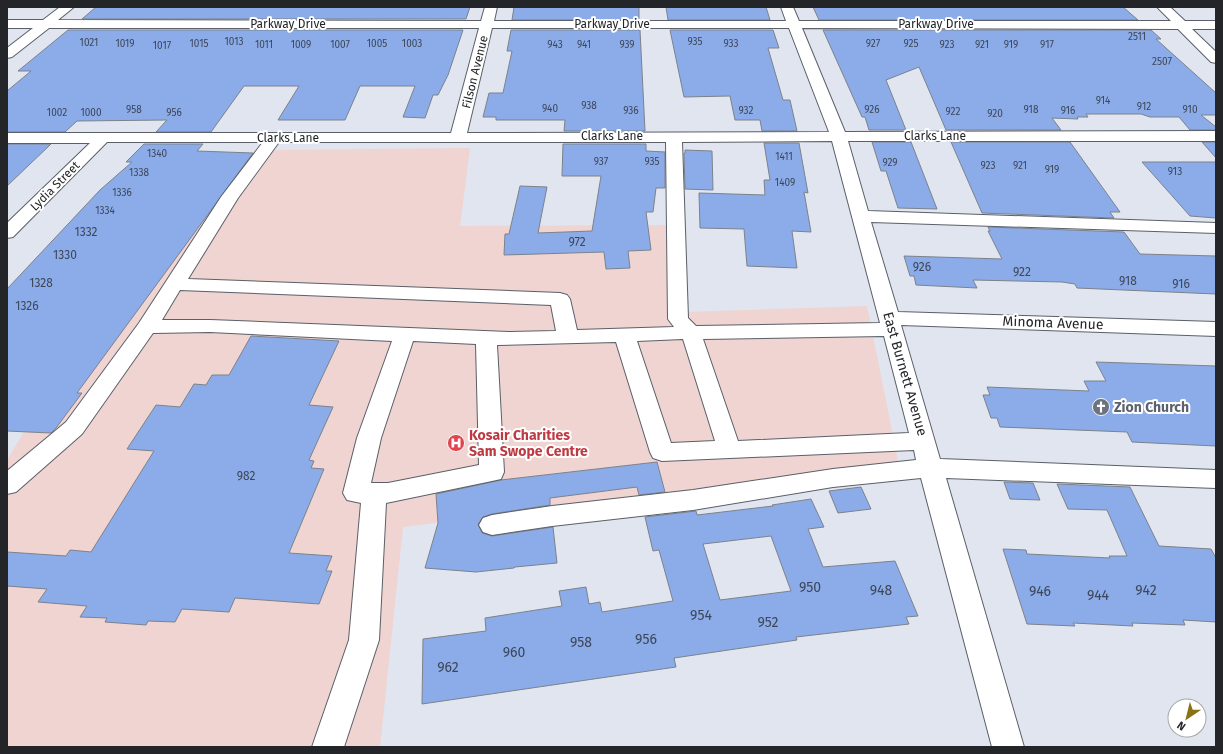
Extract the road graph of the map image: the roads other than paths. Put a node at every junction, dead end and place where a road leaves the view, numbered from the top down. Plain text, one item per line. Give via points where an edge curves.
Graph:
1 (68, 7) edge
2 (491, 7) edge
3 (787, 7) edge
4 (1163, 7) edge
5 (7, 24) edge
6 (488, 24) junction
7 (793, 24) junction
8 (1180, 24) junction
9 (44, 25) junction
10 (1216, 25) edge
11 (9, 52) edge
12 (1216, 59) edge
13 (674, 136) junction
14 (1216, 136) edge
15 (458, 137) junction
16 (839, 137) junction
17 (7, 138) edge
18 (103, 138) junction
19 (274, 138) junction
20 (861, 216) junction
21 (1216, 228) edge
22 (7, 233) edge
23 (176, 284) junction
24 (891, 323) junction
25 (147, 327) junction
26 (1216, 329) edge
27 (691, 333) junction
28 (405, 334) junction
29 (625, 336) junction
30 (486, 338) junction
31 (568, 338) junction
32 (924, 441) junction
33 (729, 449) junction
34 (932, 468) junction
35 (1216, 479) edge
36 (8, 484) edge
37 (368, 493) junction
38 (492, 525) dead end
39 (328, 747) edge
40 (1008, 747) edge

1 - 9 street
2 - 6 street, Filson Avenue
3 - 7 street, East Burnett Avenue
4 - 8 street
5 - 9 street, Parkway Drive
6 - 7 street, Parkway Drive
6 - 9 street, Parkway Drive
6 - 15 street, Filson Avenue
7 - 8 street, Parkway Drive
7 - 16 street, East Burnett Avenue
8 - 10 street, Parkway Drive
8 - 12 street
9 - 11 street
13 - 15 street, Clarks Lane
13 - 16 street, Clarks Lane
13 - 27 street via 678,319
14 - 16 street, Clarks Lane
15 - 19 street, Clarks Lane
16 - 20 street, East Burnett Avenue
17 - 18 street, Clarks Lane
18 - 19 street, Clarks Lane
18 - 22 street, Lydia Street
19 - 23 street via 230,198
20 - 21 street
20 - 24 street, East Burnett Avenue
23 - 25 street
23 - 31 street via 560,299
24 - 26 street, Minoma Avenue
24 - 27 street, Minoma Avenue via 852,329
24 - 32 street, East Burnett Avenue
25 - 28 street, Minoma Avenue via 210,326
25 - 36 street via 74,428
27 - 29 street, Minoma Avenue
27 - 33 street
28 - 30 street, Minoma Avenue
28 - 37 street via 369,438 356,493
29 - 31 street, Minoma Avenue
29 - 33 street via 662,452
30 - 31 street, Minoma Avenue
30 - 37 street via 492,472 388,493
32 - 33 street
32 - 34 street, East Burnett Avenue
34 - 35 street
34 - 38 street via 833,478 692,500
34 - 40 street, East Burnett Avenue
37 - 39 street via 364,640

